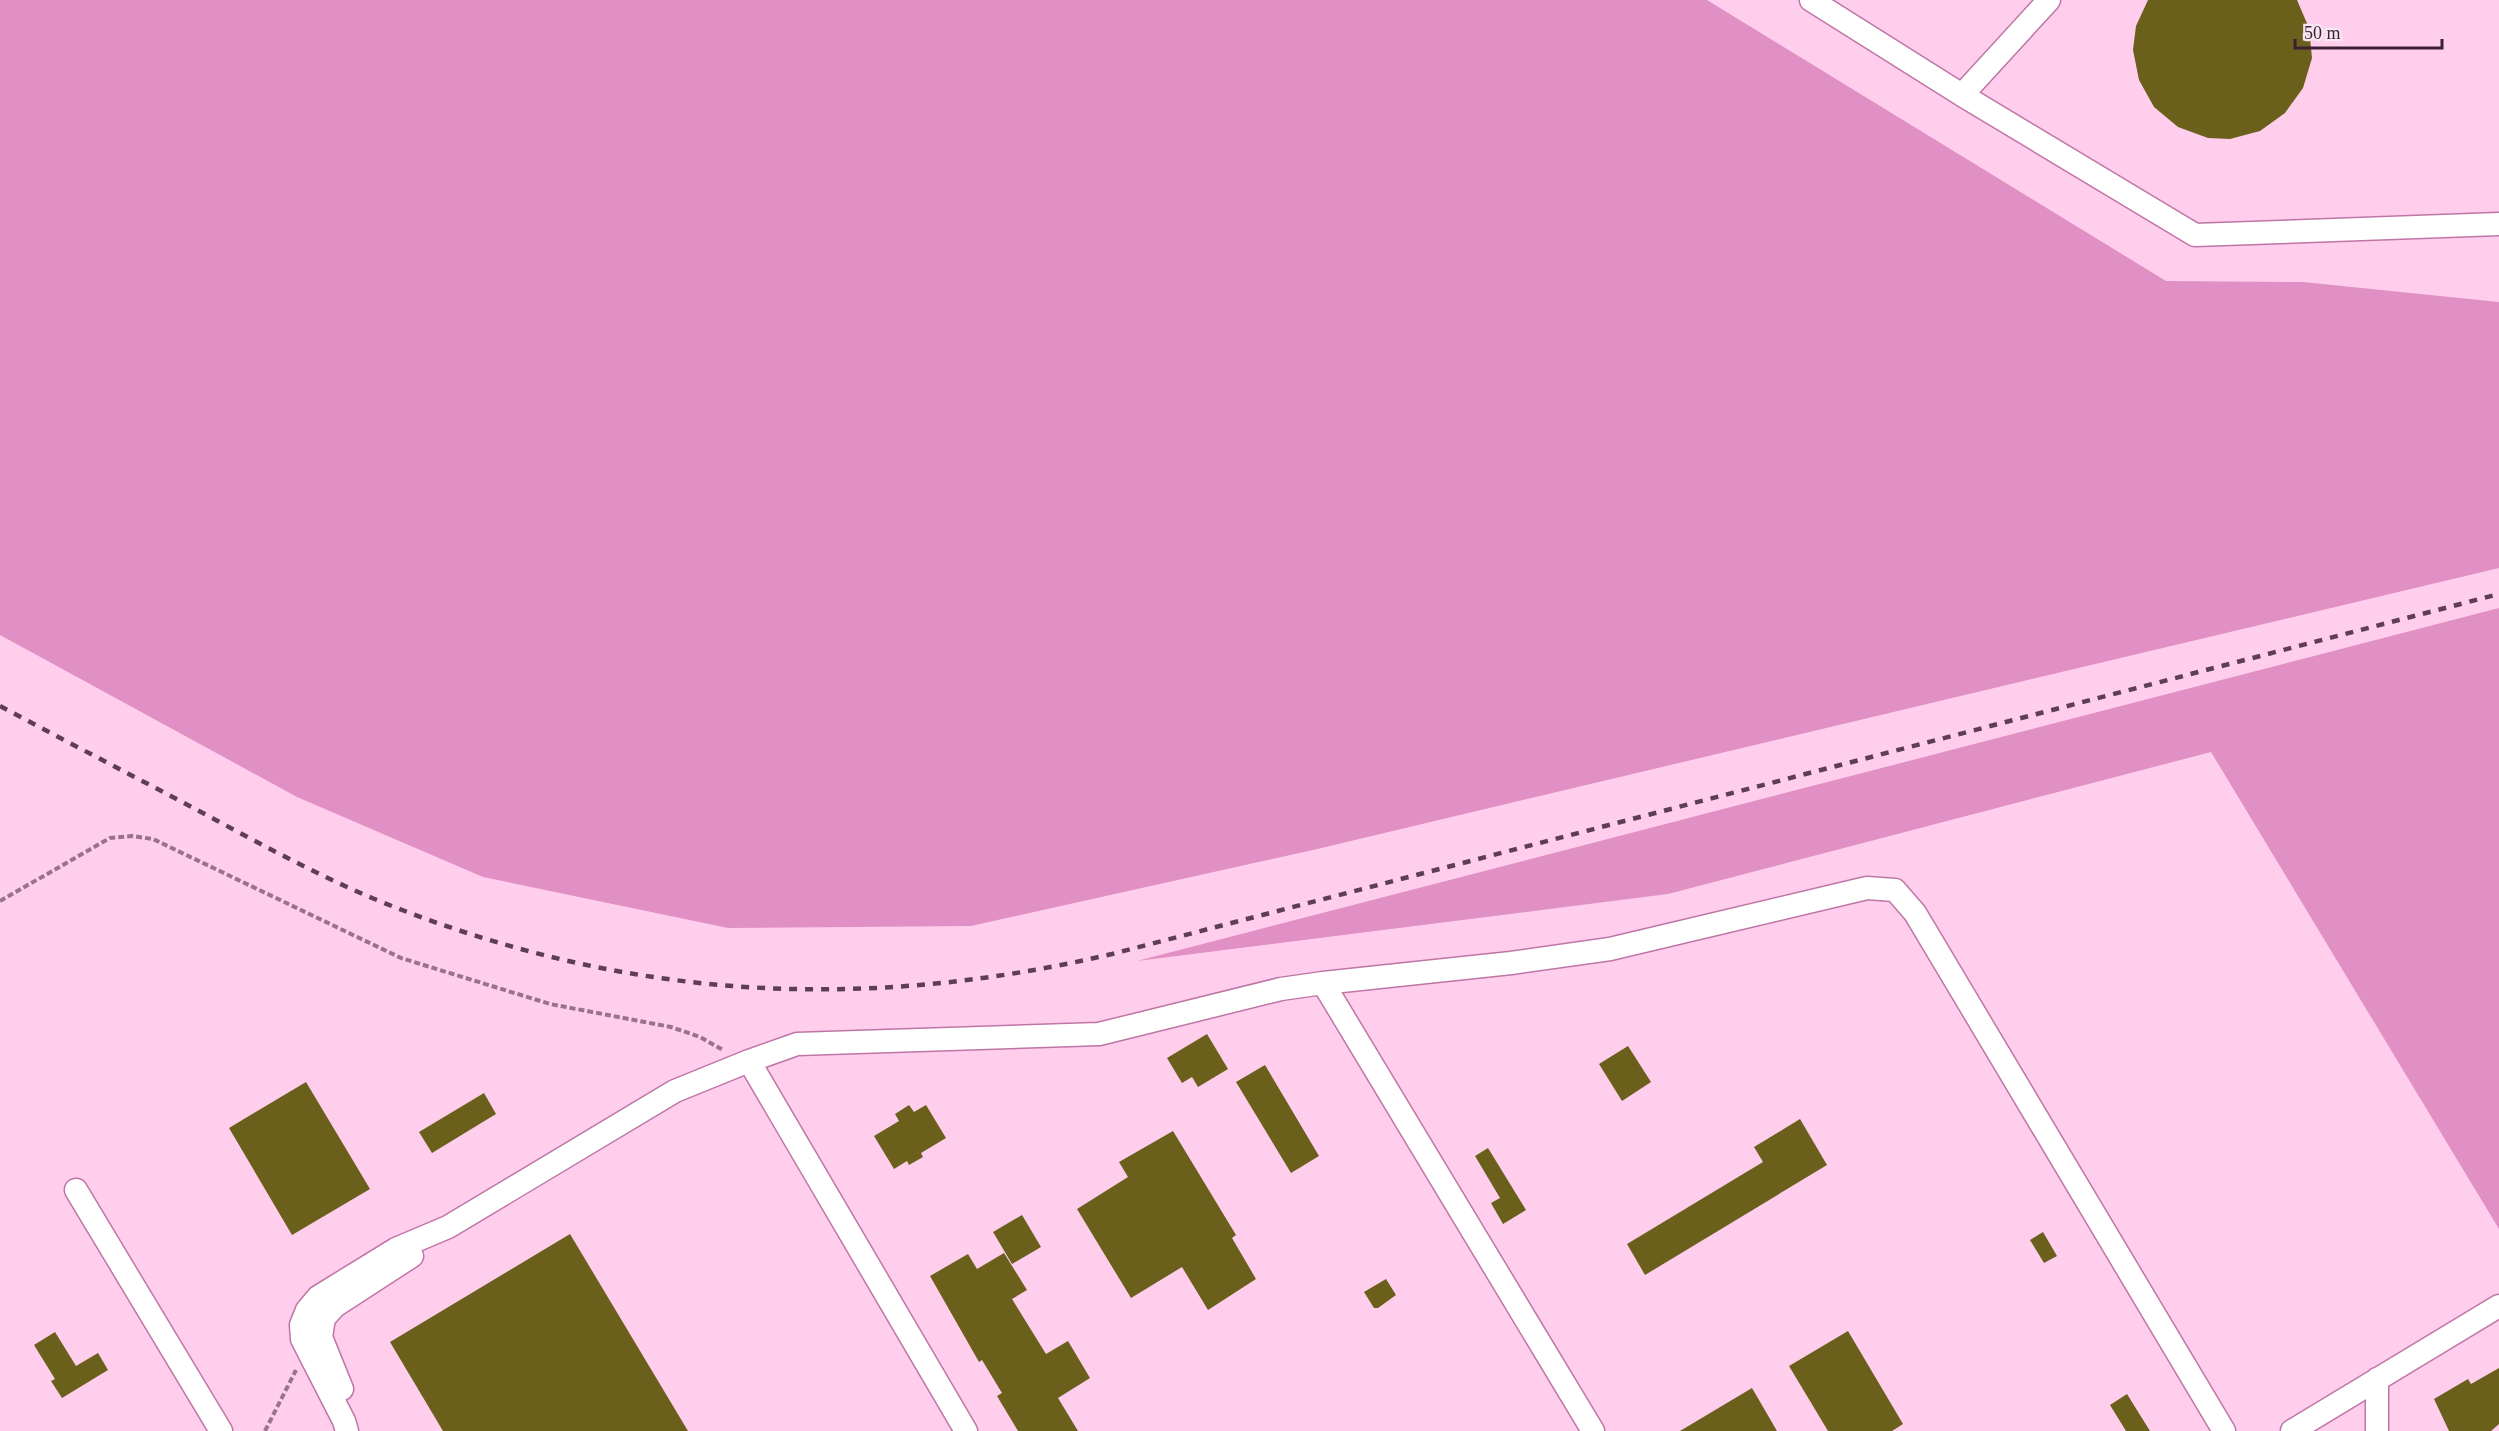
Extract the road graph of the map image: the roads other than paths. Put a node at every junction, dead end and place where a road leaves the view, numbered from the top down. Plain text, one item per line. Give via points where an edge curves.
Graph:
1 (1811, 0) edge
2 (2049, 0) edge
3 (1962, 95) junction
4 (2499, 224) edge
5 (1323, 983) junction
6 (748, 1060) junction
7 (76, 1190) dead end
8 (448, 1227) junction
9 (2499, 1306) edge
10 (2377, 1379) junction
11 (221, 1431) edge
12 (347, 1431) edge
13 (358, 1431) edge
14 (966, 1431) edge
15 (1593, 1431) edge
16 (2224, 1431) edge
17 (2292, 1431) edge
18 (2377, 1431) edge

1 - 3 lane
2 - 3 lane
3 - 4 lane via 2195,235
5 - 6 lane via 1281,989 1099,1034 797,1044
5 - 15 lane
5 - 16 lane via 1610,949 1867,888 1895,890 1915,913
6 - 8 lane via 675,1091
6 - 14 lane
7 - 11 lane
8 - 12 lane via 396,1249 318,1297 307,1310 301,1324 302,1339
8 - 13 lane via 404,1262 335,1306 324,1318 321,1337
9 - 10 lane
10 - 17 lane
10 - 18 lane

